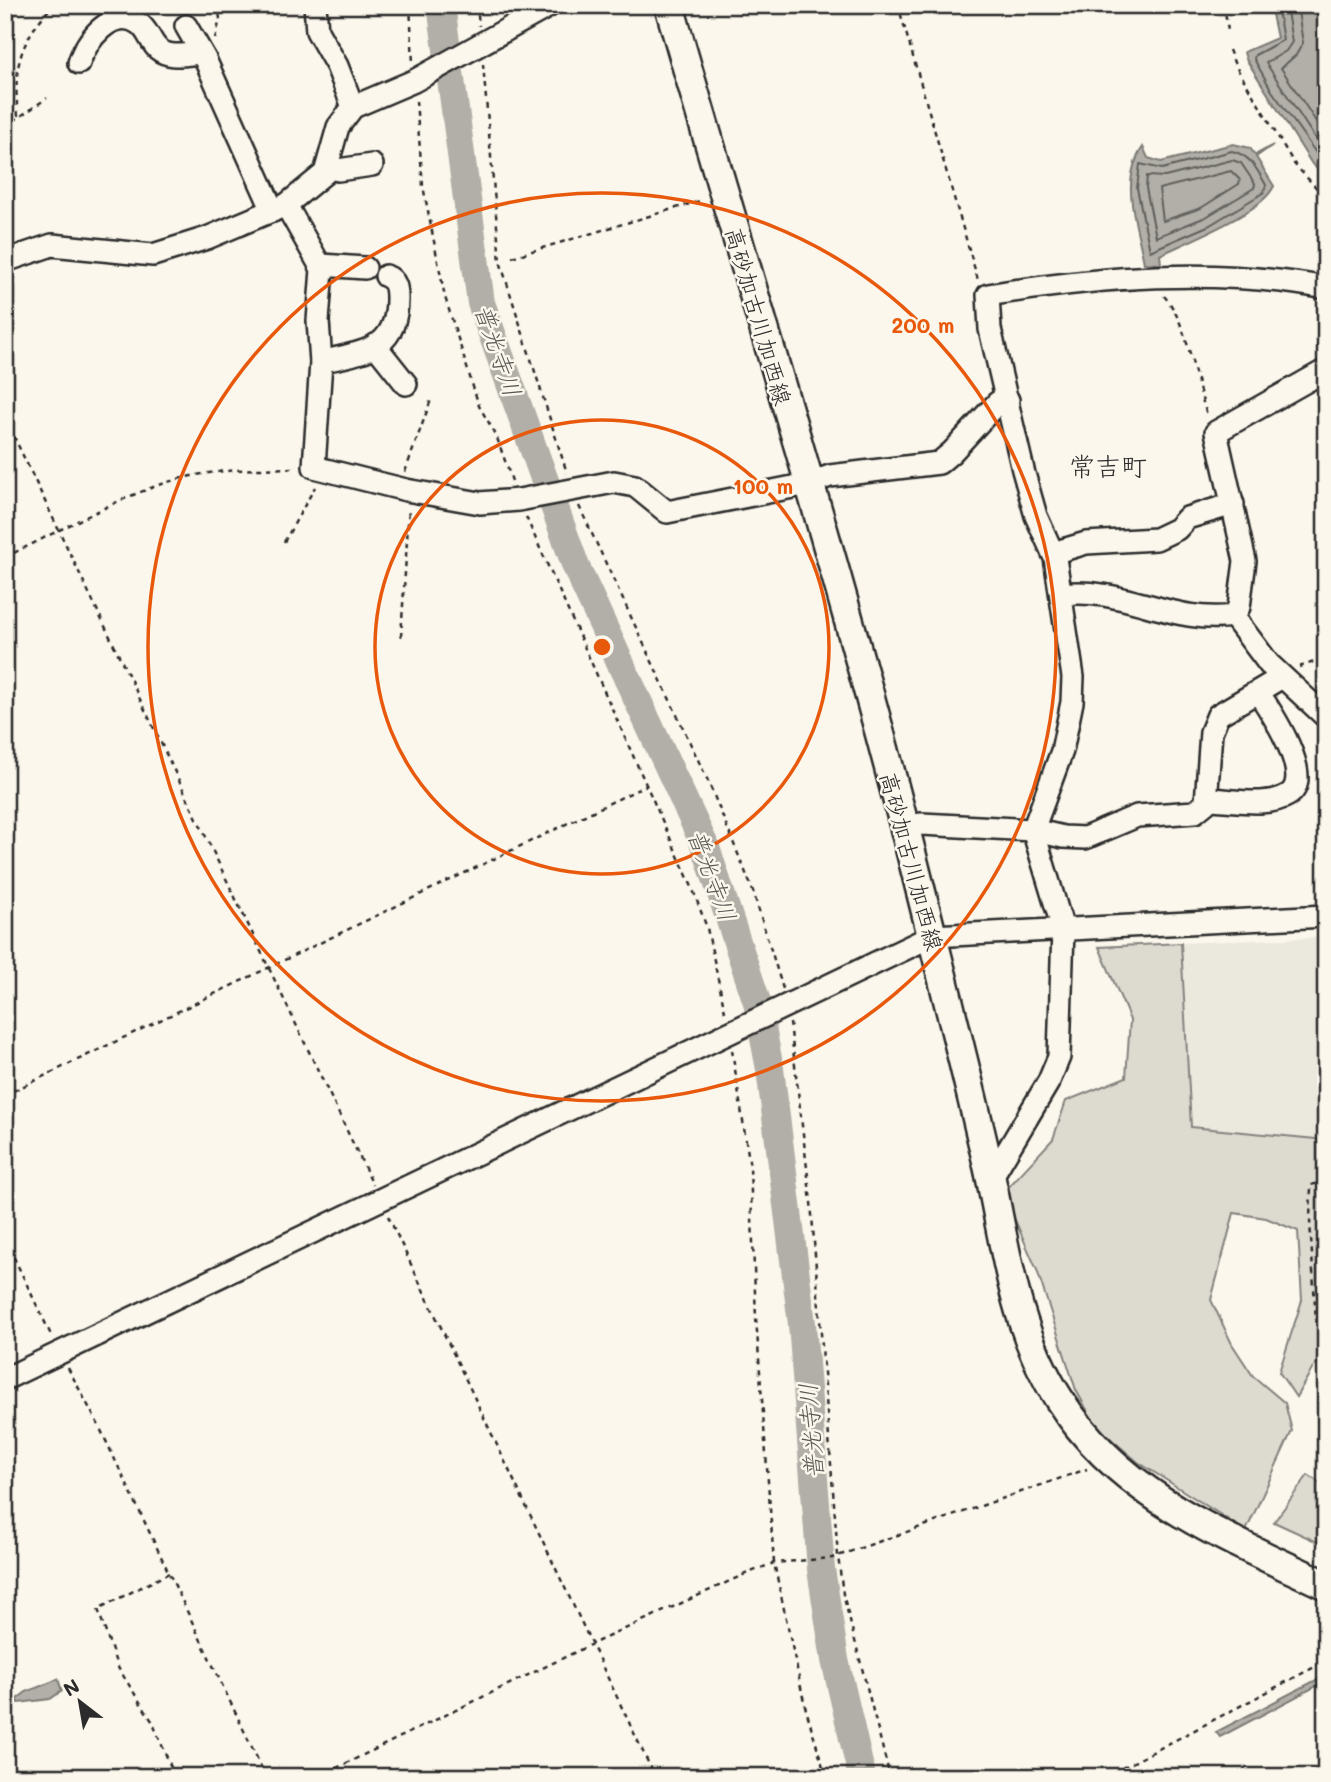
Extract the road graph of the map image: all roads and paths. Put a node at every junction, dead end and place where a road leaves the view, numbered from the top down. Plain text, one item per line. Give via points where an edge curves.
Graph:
1 (52, 5) edge
2 (218, 5) edge
3 (315, 5) edge
4 (410, 5) edge
5 (477, 5) edge
6 (551, 5) edge
7 (669, 5) edge
8 (898, 5) edge
9 (1224, 5) edge
10 (186, 26) dead end
11 (1228, 31) dead end
12 (479, 46) junction
13 (1229, 50) dead end
14 (201, 52) junction
15 (79, 63) dead end
16 (418, 78) junction
17 (47, 98) dead end
18 (353, 107) junction
19 (18, 116) junction
20 (5, 127) edge
21 (372, 164) dead end
22 (328, 167) junction
23 (723, 194) junction
24 (1326, 198) edge
25 (280, 208) junction
26 (512, 257) dead end
27 (5, 261) edge
28 (321, 265) junction
29 (365, 268) dead end
30 (386, 276) dead end
31 (1147, 277) junction
32 (1326, 288) edge
33 (988, 295) junction
34 (375, 345) junction
35 (321, 362) junction
36 (1326, 370) edge
37 (407, 384) dead end
38 (432, 397) dead end
39 (1008, 400) junction
40 (5, 418) edge
41 (1216, 432) junction
42 (318, 468) junction
43 (808, 484) junction
44 (570, 489) junction
45 (407, 490) junction
46 (521, 500) junction
47 (1233, 504) junction
48 (59, 531) junction
49 (284, 542) dead end
50 (1053, 553) junction
51 (5, 557) edge
52 (1062, 594) junction
53 (1233, 616) junction
54 (401, 637) dead end
55 (1326, 657) edge
56 (1282, 677) junction
57 (1258, 692) junction
58 (1326, 717) edge
59 (647, 785) junction
60 (1206, 799) junction
61 (905, 826) junction
62 (1033, 830) junction
63 (1326, 916) edge
64 (1063, 929) junction
65 (932, 936) junction
66 (268, 970) junction
67 (785, 1006) junction
68 (733, 1031) junction
69 (5, 1095) edge
70 (989, 1173) junction
71 (1326, 1181) edge
72 (381, 1200) junction
73 (5, 1239) edge
74 (1326, 1328) edge
75 (60, 1354) junction
76 (5, 1380) edge
77 (1110, 1461) junction
78 (838, 1556) junction
79 (774, 1563) junction
80 (169, 1573) junction
81 (1326, 1585) edge
82 (592, 1644) junction
83 (1326, 1661) edge
84 (175, 1777) edge
85 (266, 1777) edge
86 (318, 1777) edge
87 (655, 1777) edge
88 (826, 1777) edge
89 (890, 1777) edge
90 (1105, 1777) edge

1 - 19 path via 22,52 14,85
2 - 14 path via 217,35
3 - 18 street via 317,31
4 - 16 path
5 - 12 path
6 - 12 street
7 - 23 main road, 高砂加古川加西線
8 - 33 path via 978,279
9 - 11 path
10 - 14 street
12 - 16 street
12 - 44 path via 500,261
13 - 24 path via 1295,165
14 - 15 street via 178,56 159,50 142,25 126,18 96,33
14 - 25 street
16 - 18 street
16 - 46 path via 423,186 445,297 479,406 496,435
17 - 19 path
18 - 22 street via 338,127
19 - 20 path
21 - 22 street via 338,170
22 - 25 street via 312,186
23 - 26 path
23 - 43 main road, 高砂加古川加西線
25 - 27 street via 153,255 52,245
25 - 28 street
28 - 29 street
28 - 35 street
30 - 34 street via 397,286 396,324 391,334
31 - 32 street via 1245,278
31 - 33 street
31 - 41 path via 1183,324 1200,397
33 - 39 street via 990,329
34 - 35 street
34 - 37 street
35 - 42 street
36 - 41 street
38 - 45 path via 408,458
39 - 43 street via 998,402 939,463 830,476
39 - 50 street via 1036,516
40 - 48 path
41 - 47 street
42 - 45 street
42 - 48 path via 216,471 180,479
42 - 49 path via 320,478
43 - 44 street via 667,512 635,486 614,482
43 - 61 main road, 高砂加古川加西線
44 - 46 street
44 - 67 path via 708,781 752,888
45 - 46 street via 480,503
45 - 54 path
46 - 59 path via 562,603
47 - 50 street via 1187,518 1156,539 1086,543
47 - 53 street via 1245,579
48 - 51 path
48 - 66 path
50 - 52 street
52 - 53 street via 1102,595 1199,617
52 - 62 street via 1071,653 1072,702 1062,751
53 - 56 street
55 - 56 path
56 - 57 street
56 - 58 street
57 - 60 street via 1218,715 1212,732
57 - 60 street via 1281,726 1299,773 1295,788 1289,795 1264,801
59 - 66 path
59 - 68 path via 707,928
60 - 62 street via 1195,812 1137,816 1085,838
61 - 62 street
61 - 65 main road, 高砂加古川加西線
62 - 64 street
63 - 64 street
64 - 65 street
64 - 70 street via 1059,1057 996,1170
65 - 67 street
65 - 70 main road, 高砂加古川加西線
66 - 69 path
66 - 72 path
67 - 68 street
67 - 78 path via 811,1202
68 - 72 street
68 - 79 path via 750,1167
70 - 77 main road, 高砂加古川加西線 via 1012,1286 1032,1351 1074,1421
71 - 74 path via 1311,1185 1310,1221 1316,1321
72 - 75 street
72 - 82 path
73 - 75 path
75 - 76 street
75 - 80 path
77 - 78 path
77 - 81 main road, 高砂加古川加西線 via 1162,1503
78 - 79 path
78 - 89 path via 843,1594
79 - 82 path
79 - 88 path via 805,1706
80 - 84 path via 98,1609 117,1666 152,1721
80 - 85 path
82 - 86 path
82 - 87 path
83 - 90 path

